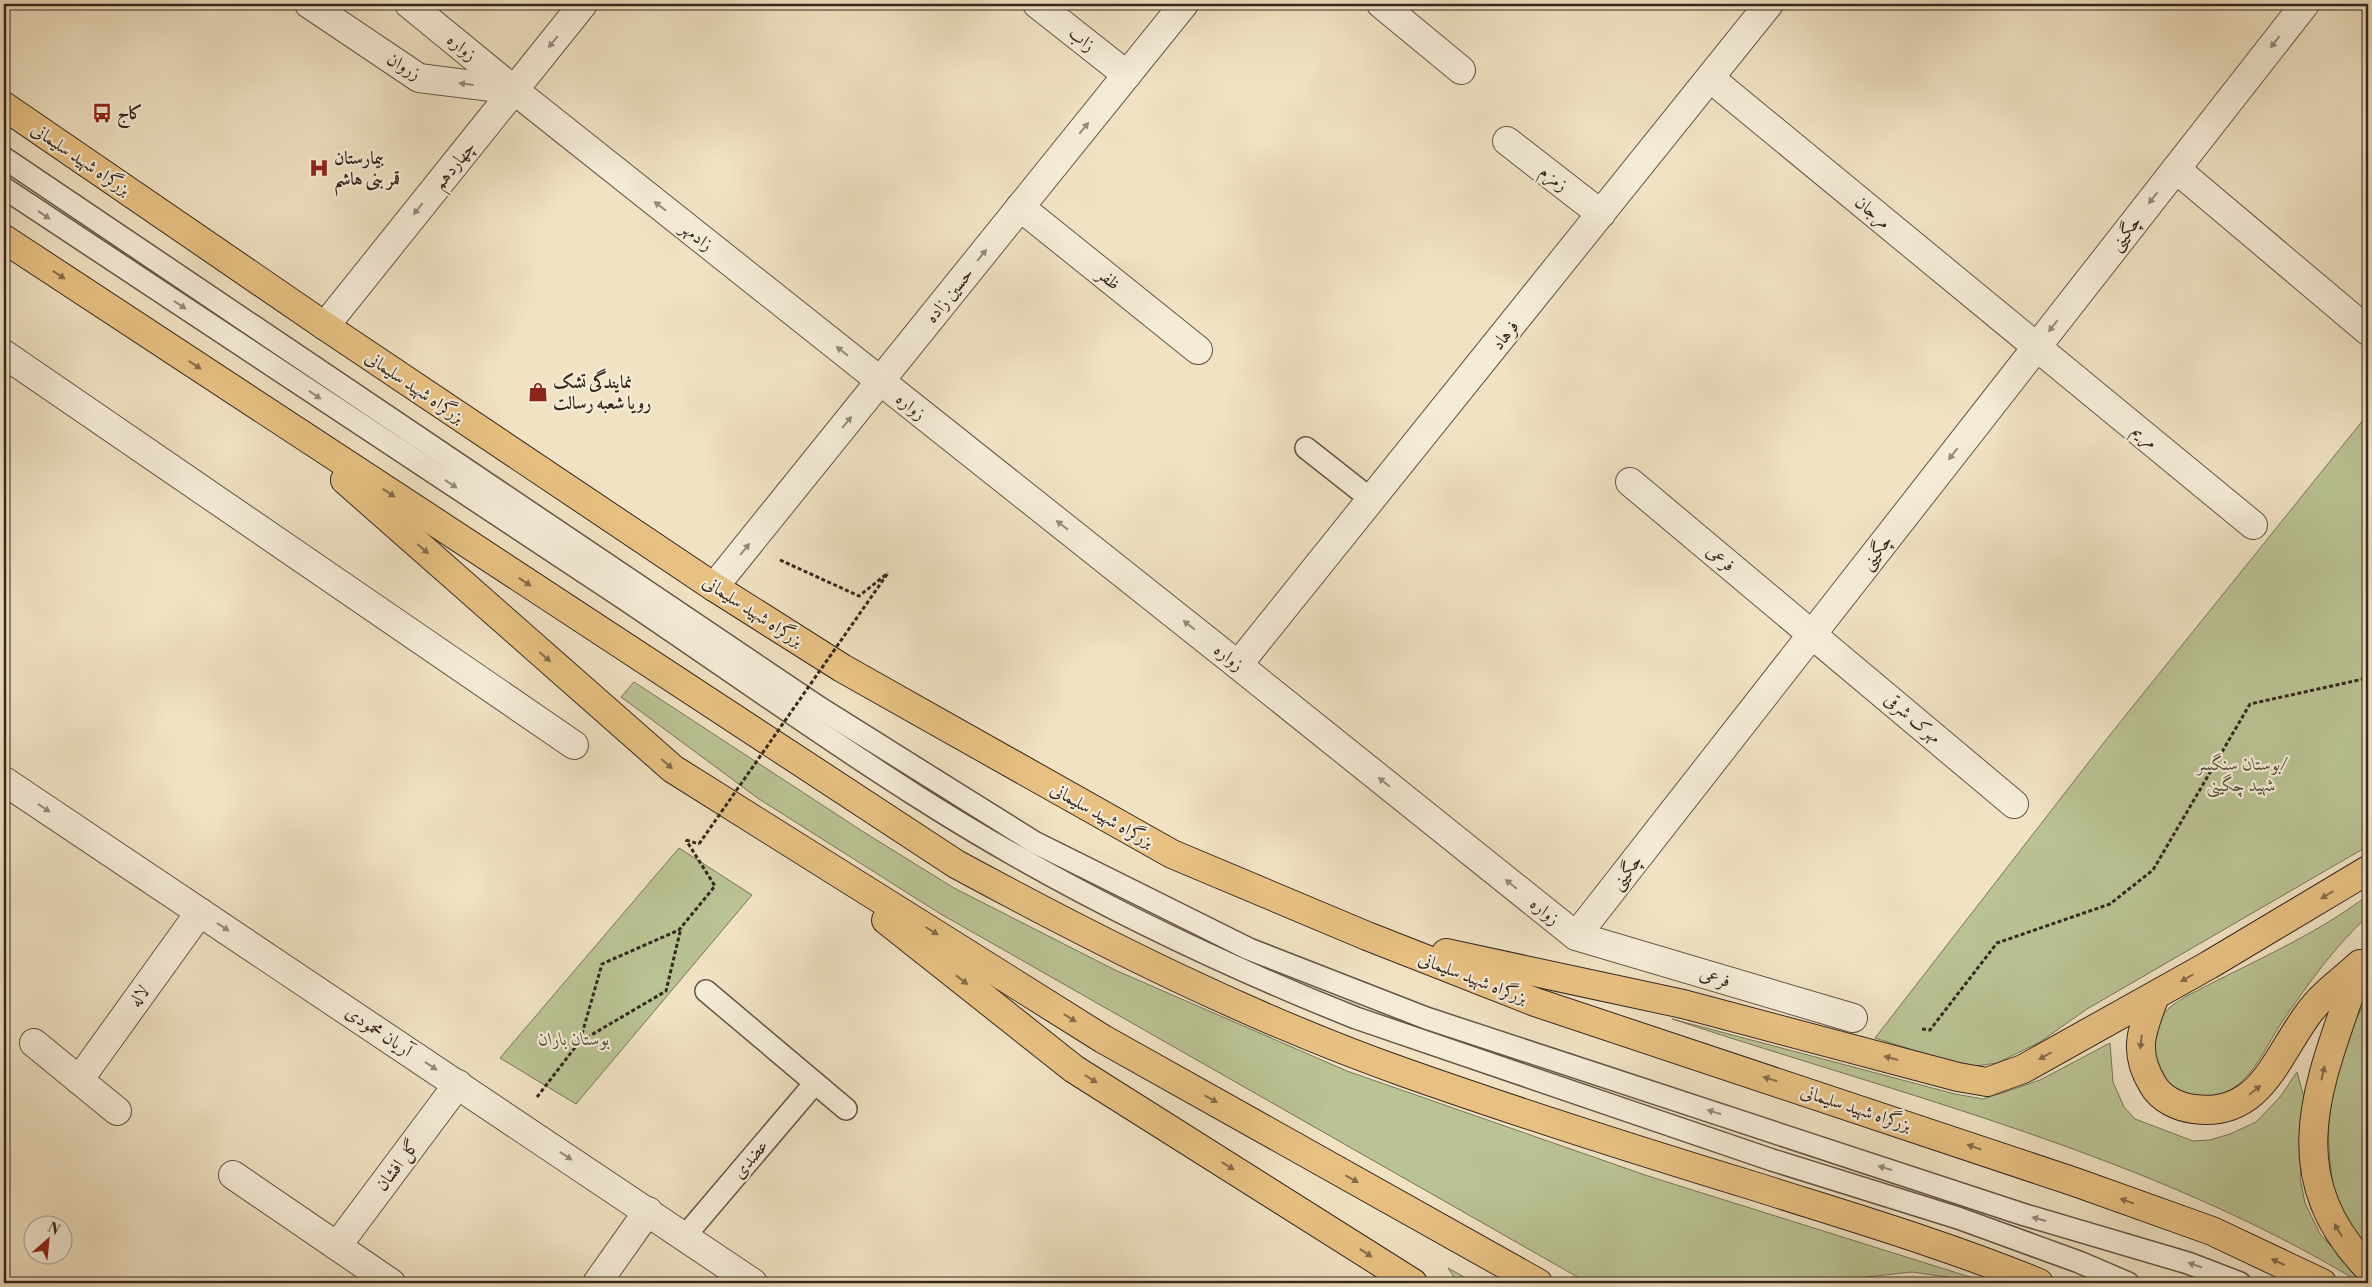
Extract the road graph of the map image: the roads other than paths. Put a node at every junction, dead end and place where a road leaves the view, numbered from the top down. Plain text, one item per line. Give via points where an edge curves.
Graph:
1 (309, 4) edge
2 (409, 4) edge
3 (583, 4) edge
4 (1037, 4) edge
5 (1184, 4) edge
6 (1381, 4) edge
7 (1769, 4) edge
8 (2304, 4) edge
9 (1461, 70) dead end
10 (1127, 75) junction
11 (1710, 78) junction
12 (514, 90) junction
13 (4, 106) edge
14 (1507, 141) dead end
15 (4, 158) edge
16 (2176, 169) junction
17 (4, 188) edge
18 (1020, 207) junction
19 (1601, 214) junction
20 (4, 239) edge
21 (325, 326) junction
22 (2368, 331) edge
23 (2036, 347) junction
24 (1198, 350) dead end
25 (4, 354) edge
26 (880, 381) junction
27 (268, 413) junction
28 (1306, 448) dead end
29 (1630, 482) dead end
30 (1372, 500) junction
31 (2252, 525) dead end
32 (714, 587) junction
33 (1812, 633) junction
34 (1238, 665) junction
35 (574, 745) dead end
36 (4, 781) edge
37 (2014, 804) dead end
38 (773, 831) junction
39 (2368, 870) edge
40 (200, 912) junction
41 (1367, 936) junction
42 (1576, 936) junction
43 (2364, 959) edge
44 (706, 991) dead end
45 (2155, 996) junction
46 (1853, 1018) dead end
47 (34, 1043) dead end
48 (79, 1080) junction
49 (815, 1083) junction
50 (458, 1084) junction
51 (846, 1109) dead end
52 (117, 1111) dead end
53 (233, 1175) dead end
54 (648, 1211) junction
55 (685, 1236) junction
56 (337, 1246) junction
57 (2368, 1268) edge
58 (723, 1275) edge
59 (391, 1283) edge
60 (597, 1283) edge
61 (753, 1283) edge
62 (1413, 1283) edge
63 (1538, 1283) edge
64 (2039, 1283) edge
65 (2128, 1283) edge
66 (2240, 1283) edge
67 (2322, 1283) edge

12 -> 1 street, زروان via 418,78
2 - 12 street, زواره
3 -> 12 street, چهاردهم
4 - 10 street, زاب
5 - 10 street, حسین زاده
6 - 9 street
7 - 11 street, فرهاد
8 -> 16 street, چگینی
18 -> 10 street, حسین زاده
11 - 19 street, فرهاد
11 - 23 street, مرجان
12 -> 21 street, چهاردهم
26 -> 12 street, زادمهر
13 - 21 highway, بزرگراه شهید سلیمانی
14 - 19 street, زمزم
66 -> 15 lane via 2188,1262 2025,1215 1426,1018 1250,949 1042,847 820,708
16 - 22 street
16 -> 23 street, چگینی
17 -> 65 lane via 916,796 1015,855 1135,920 1289,992 1365,1022 1753,1154 1958,1218
18 - 24 street, ظفر
26 -> 18 street, حسین زاده
19 - 30 street, فرهاد
20 -> 27 highway
21 - 32 highway, بزرگراه شهید سلیمانی
23 - 31 street, مریم
23 -> 33 street, چگینی
25 - 35 street
32 -> 26 street, حسین زاده
34 -> 26 street, زواره
27 -> 38 highway via 673,769
27 -> 64 highway via 956,864 1139,961 1404,1072 1900,1232
28 - 30 lane
29 - 33 street, فرعی
30 - 34 street, فرهاد
32 - 41 highway, بزرگراه شهید سلیمانی via 842,668 1172,854
33 - 37 street, مهرک شرقی
33 - 42 street, چگینی
42 -> 34 street, زواره
36 -> 40 street, آریان محمودی
38 -> 62 highway via 1074,1069
38 -> 63 highway via 1103,1039
39 -> 45 highway
40 - 48 street, لاله
40 -> 50 street, آریان محمودی
45 -> 41 highway via 2023,1069 1987,1082 1683,1004
67 -> 41 highway, بزرگراه شهید سلیمانی via 2212,1232 1927,1131 1535,1002
42 - 46 street, فرعی
45 -> 43 highway via 2139,1044 2143,1070 2158,1093 2183,1108 2225,1108 2259,1088 2309,1012
57 -> 43 highway via 2350,1248 2331,1218 2316,1178 2313,1147 2323,1071
44 - 49 lane
47 - 48 street
48 - 52 street
49 - 51 lane
49 - 55 lane, عضدی
50 -> 54 street, آریان محمودی
50 - 56 street, گل افشان
53 - 56 street
54 - 55 street, آریان محمودی
54 - 60 street
55 - 58 street, آریان محمودی
56 - 59 street
58 - 61 street, آریان محمودی

